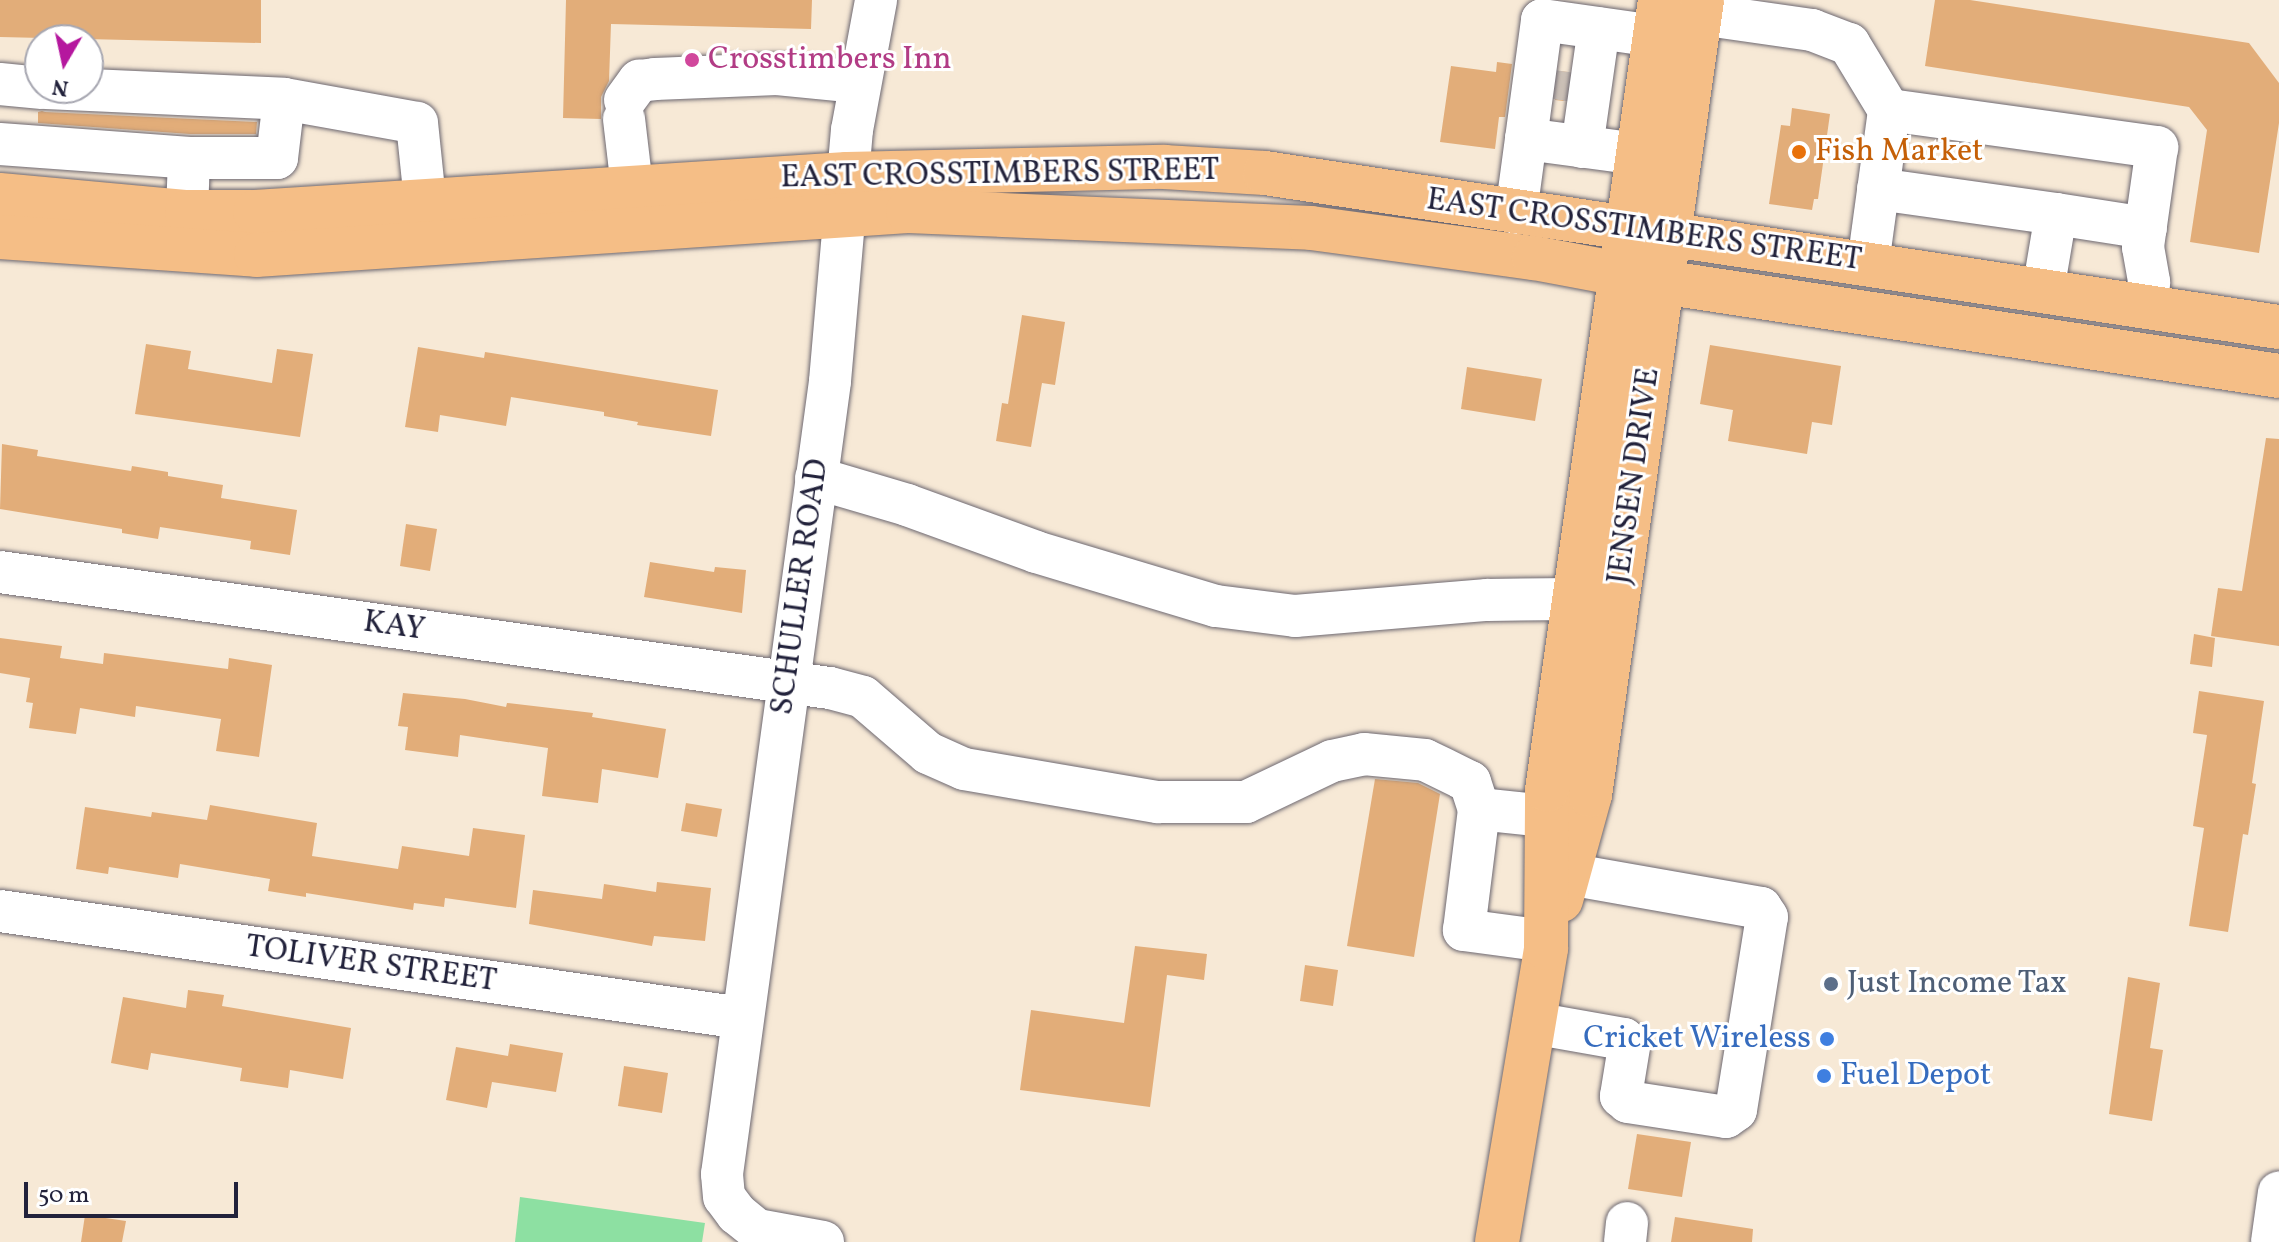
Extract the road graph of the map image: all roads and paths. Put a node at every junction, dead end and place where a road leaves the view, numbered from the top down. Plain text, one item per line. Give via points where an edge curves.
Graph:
1 (876, 0) edge
2 (1701, 7) edge
3 (1657, 18) edge
4 (1584, 26) junction
5 (859, 82) junction
6 (0, 84) edge
7 (24, 86) edge
8 (104, 91) edge
9 (284, 99) junction
10 (1889, 110) junction
11 (1554, 143) junction
12 (0, 144) edge
13 (1638, 154) junction
14 (189, 158) junction
15 (1164, 167) junction
16 (632, 187) junction
17 (1878, 189) junction
18 (846, 194) junction
19 (0, 195) edge
20 (425, 201) junction
21 (187, 212) junction
22 (1516, 213) junction
23 (2056, 214) junction
24 (1152, 219) junction
25 (1628, 228) junction
26 (2146, 228) junction
27 (1670, 234) junction
28 (0, 237) edge
29 (431, 243) junction
30 (1868, 264) junction
31 (1641, 278) junction
32 (2043, 291) junction
33 (2145, 307) junction
34 (2279, 327) edge
35 (2137, 354) junction
36 (2279, 376) edge
37 (816, 478) junction
38 (0, 572) edge
39 (1573, 599) junction
40 (787, 682) junction
41 (1556, 719) junction
42 (1600, 726) junction
43 (1479, 809) junction
44 (1546, 816) junction
45 (1569, 874) junction
46 (0, 911) edge
47 (1546, 944) junction
48 (742, 1018) junction
49 (1533, 1023) junction
50 (2279, 1192) edge
51 (823, 1242) edge
52 (1497, 1242) edge
53 (2272, 1242) edge

1 - 5 street, SCHULLER ROAD
2 - 10 street via 1812,30 1849,44
2 - 27 main road, JENSEN DRIVE
3 - 4 street
3 - 13 main road, JENSEN DRIVE
4 - 11 street
4 - 11 street via 1561,86
4 - 11 street via 1542,20
5 - 16 street via 777,74 639,81 625,109
5 - 18 street, SCHULLER ROAD
6 - 7 street
8 - 9 street
9 - 14 street via 277,158
9 - 20 street via 417,123
10 - 17 street
10 - 26 street via 2157,147
11 - 13 street
11 - 22 street
12 - 14 street
13 - 25 main road, JENSEN DRIVE
14 - 21 street
15 - 18 main road, EAST CROSSTIMBERS STREET
15 - 22 main road, EAST CROSSTIMBERS STREET via 1265,173
15 - 24 main road
16 - 18 main road, EAST CROSSTIMBERS STREET
16 - 20 main road, EAST CROSSTIMBERS STREET
17 - 23 street
17 - 30 street
18 - 24 main road, EAST CROSSTIMBERS STREET via 908,211
18 - 29 main road, EAST CROSSTIMBERS STREET
18 - 37 street, SCHULLER ROAD
19 - 21 main road, EAST CROSSTIMBERS STREET
20 - 21 main road, EAST CROSSTIMBERS STREET
20 - 29 main road
22 - 25 main road, EAST CROSSTIMBERS STREET
23 - 26 street
23 - 32 street
24 - 31 main road, EAST CROSSTIMBERS STREET via 1311,228 1518,255
25 - 27 main road, EAST CROSSTIMBERS STREET
25 - 31 main road, JENSEN DRIVE
26 - 33 street
27 - 30 main road, EAST CROSSTIMBERS STREET
27 - 31 main road, JENSEN DRIVE
28 - 29 main road, EAST CROSSTIMBERS STREET via 256,255
30 - 32 main road, EAST CROSSTIMBERS STREET
31 - 35 main road, EAST CROSSTIMBERS STREET
31 - 39 main road, JENSEN DRIVE
31 - 42 main road, JENSEN DRIVE
32 - 33 main road, EAST CROSSTIMBERS STREET
33 - 34 main road, EAST CROSSTIMBERS STREET
33 - 35 main road
35 - 36 main road, EAST CROSSTIMBERS STREET
37 - 39 street via 1216,606 1295,616 1487,600
37 - 40 street, SCHULLER ROAD
38 - 40 street, KAY
39 - 41 main road, JENSEN DRIVE
40 - 43 street, KAY via 863,697 928,753 964,769 1158,802 1246,802 1332,761 1364,754 1425,760 1470,782
40 - 48 street, SCHULLER ROAD
41 - 42 main road
41 - 44 main road, JENSEN DRIVE
42 - 45 main road, JENSEN DRIVE via 1590,795
43 - 44 street
43 - 47 street via 1464,930
44 - 47 main road, JENSEN DRIVE
45 - 47 main road, JENSEN DRIVE
45 - 49 street via 1761,908 1767,917 1736,1110 1726,1117 1628,1102 1621,1096 1629,1047 1624,1039
46 - 48 street, TOLIVER STREET
47 - 49 main road, JENSEN DRIVE
48 - 51 street, SCHULLER ROAD via 722,1174 724,1197 757,1230
49 - 52 main road, JENSEN DRIVE
50 - 53 street

